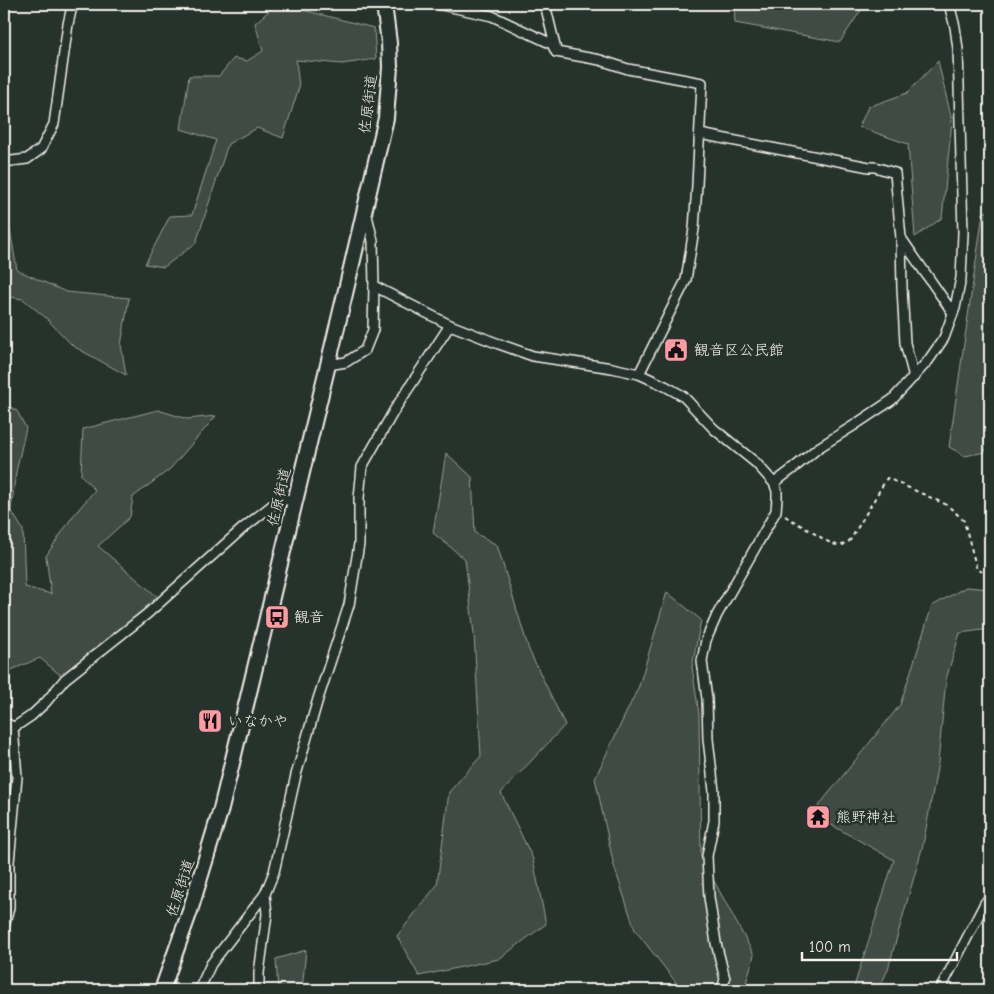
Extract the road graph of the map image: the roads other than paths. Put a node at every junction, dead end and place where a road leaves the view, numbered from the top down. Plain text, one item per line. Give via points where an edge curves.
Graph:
1 (74, 4) edge
2 (384, 4) edge
3 (437, 4) edge
4 (545, 4) edge
5 (949, 4) edge
6 (556, 52) junction
7 (700, 134) junction
8 (4, 162) edge
9 (365, 207) junction
10 (901, 238) junction
11 (374, 286) junction
12 (953, 314) junction
13 (450, 325) junction
14 (328, 365) junction
15 (639, 374) junction
16 (914, 377) junction
17 (774, 483) junction
18 (296, 497) junction
19 (4, 722) edge
20 (13, 727) junction
21 (4, 734) edge
22 (265, 894) junction
23 (990, 897) edge
24 (4, 927) edge
25 (162, 990) edge
26 (199, 990) edge
27 (259, 990) edge
28 (722, 990) edge
29 (940, 990) edge

1 - 8 street via 68,24 54,124 41,149 27,159
2 - 9 highway, 佐原街道 via 390,43 386,118
3 - 6 street via 492,16 552,44
4 - 6 street
5 - 12 street via 958,49 963,233 961,278
6 - 7 street via 702,83
7 - 10 street via 896,173
7 - 15 street via 694,229 686,280
9 - 11 street via 373,241
9 - 14 highway, 佐原街道
10 - 12 street
10 - 16 street via 905,343
11 - 13 street
11 - 14 street via 374,330 365,350 346,362
12 - 16 street via 944,338
13 - 15 street via 533,356
13 - 22 street via 395,409 362,467 359,544 349,605 318,699 296,775 274,872
14 - 18 highway, 佐原街道
15 - 17 street via 683,396
16 - 17 street via 892,400 818,448
17 - 28 street via 778,498 776,511 717,615 706,640 702,661 714,791 714,820 707,856 709,897 724,979
18 - 20 street via 275,504 242,529 147,614 65,679 31,716
18 - 25 highway, 佐原街道 via 221,810
19 - 20 street
20 - 21 street
20 - 24 street via 17,777 9,862 9,908
22 - 26 street via 211,964
22 - 27 street
23 - 29 street

